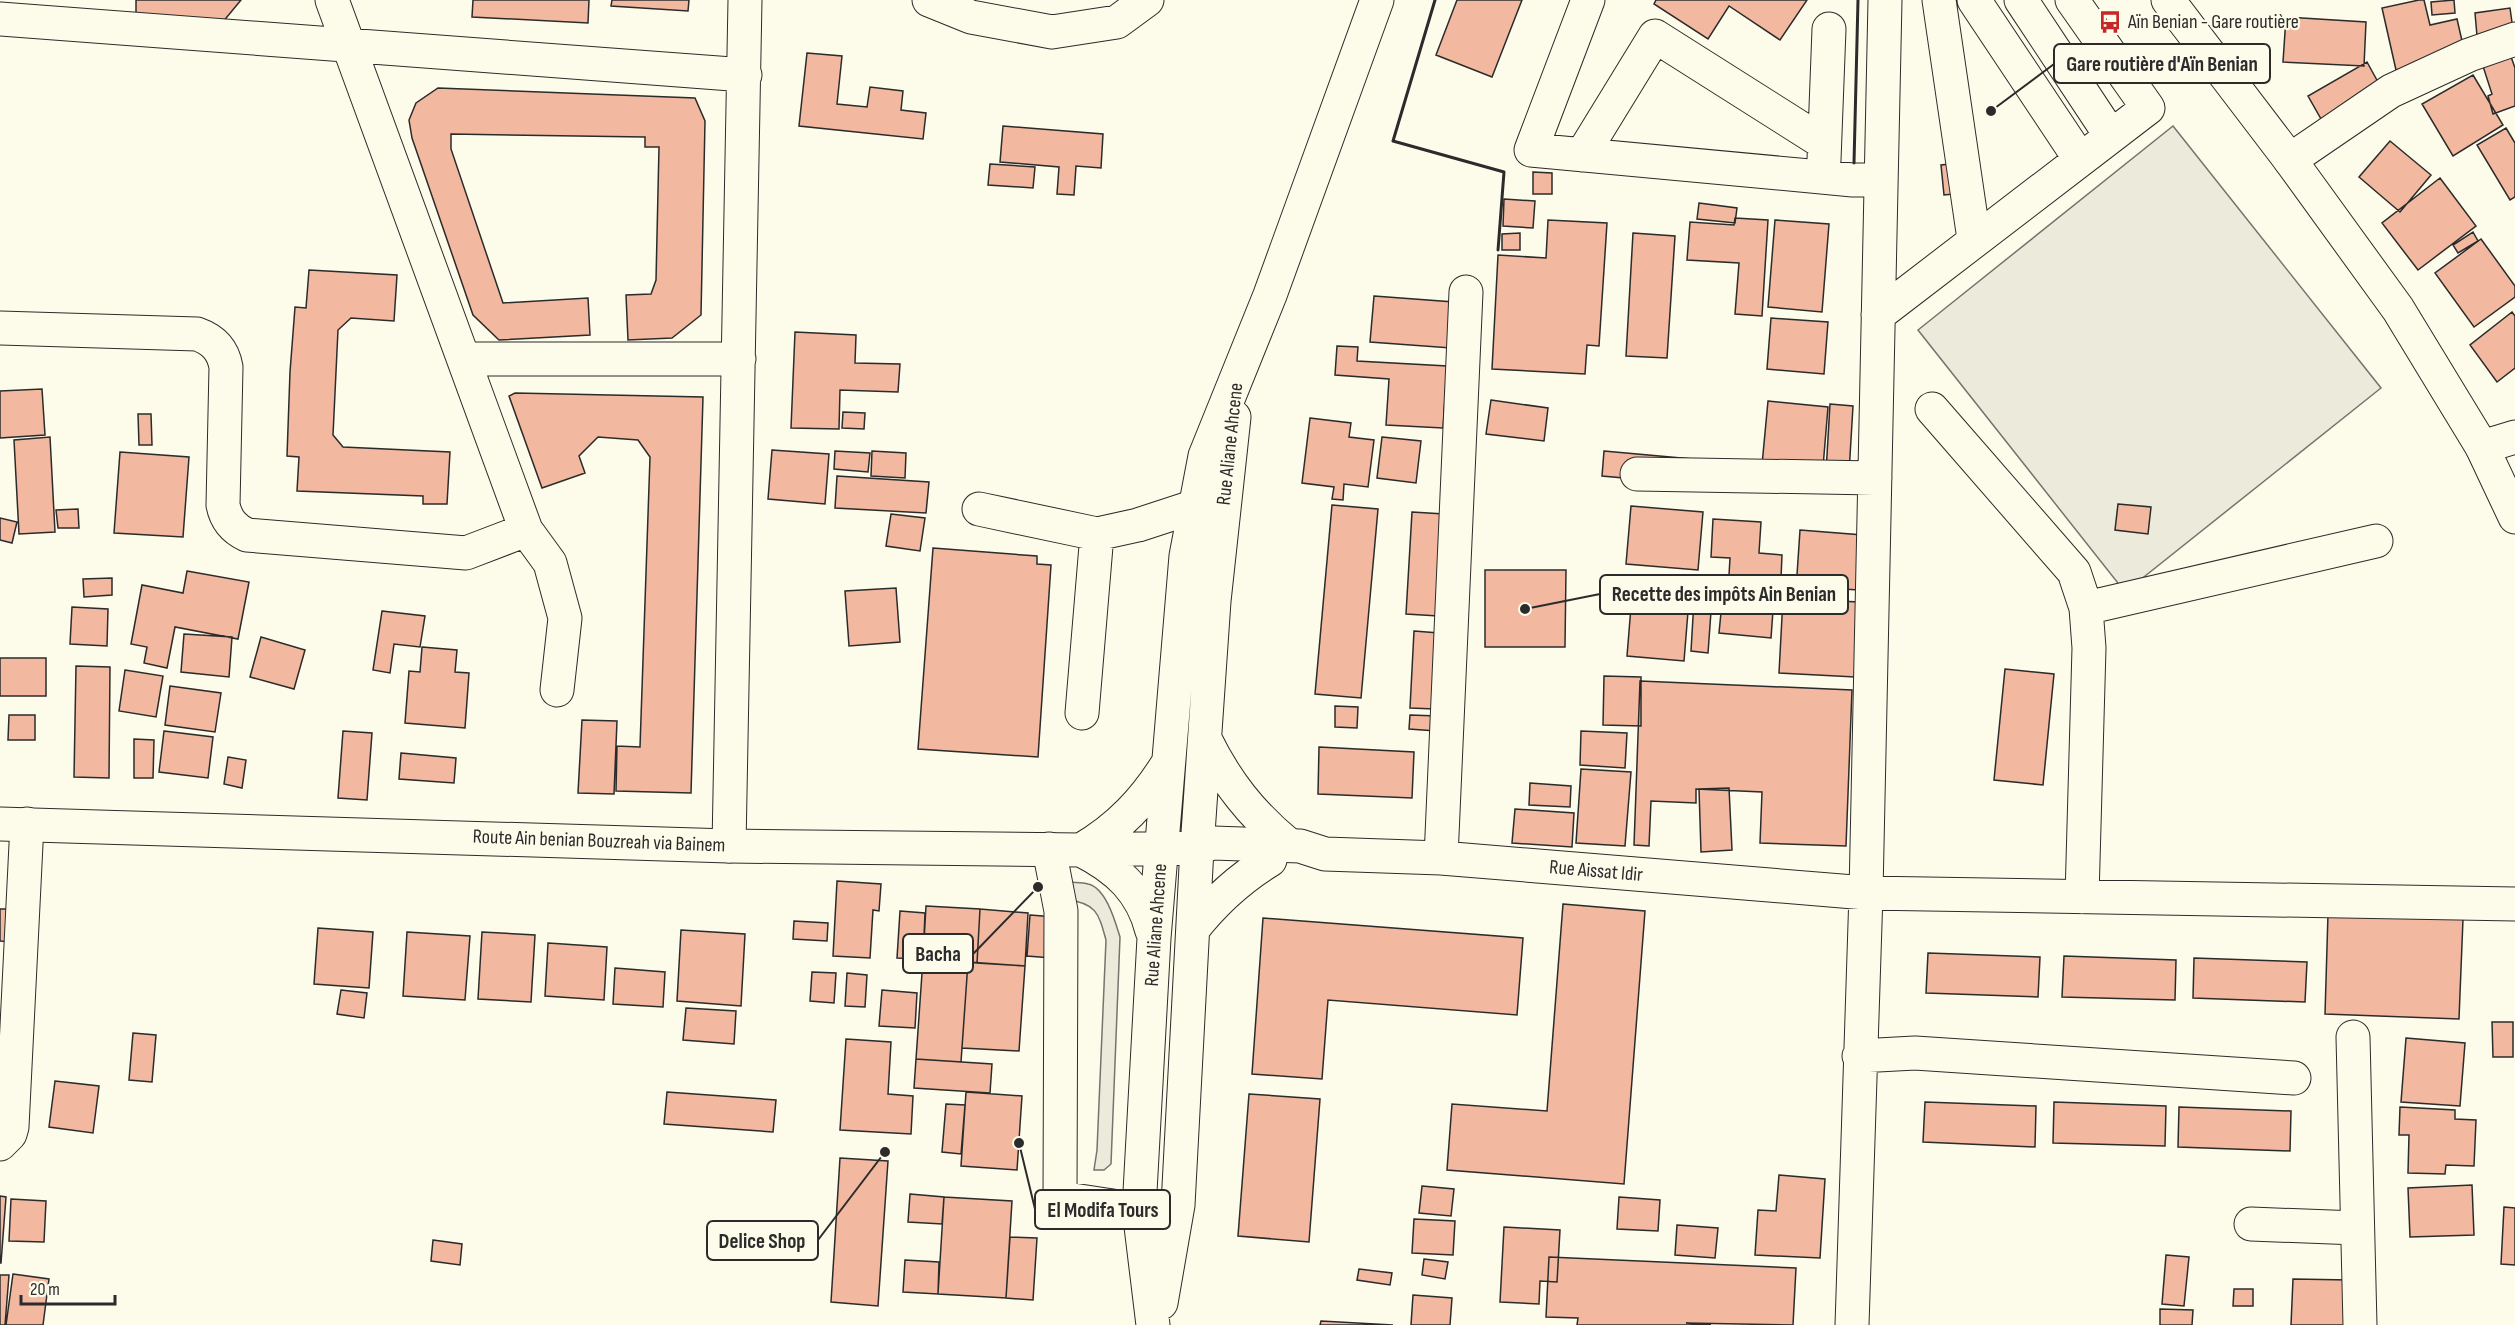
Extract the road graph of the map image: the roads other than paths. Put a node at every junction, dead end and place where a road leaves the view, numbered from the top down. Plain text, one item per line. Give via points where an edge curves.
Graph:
1 (332, 0) edge
2 (745, 0) edge
3 (929, 0) edge
4 (1147, 0) edge
5 (1377, 0) edge
6 (1588, 0) edge
7 (1934, 0) edge
8 (1939, 0) edge
9 (1974, 0) edge
10 (2021, 0) edge
11 (2072, 0) edge
12 (2168, 0) edge
13 (1885, 9) edge
14 (61, 12) edge
15 (0, 19) edge
16 (1829, 29) dead end
17 (2515, 39) edge
18 (350, 45) junction
19 (745, 75) junction
20 (2111, 136) junction
21 (1824, 143) junction
22 (1582, 155) junction
23 (2080, 159) junction
24 (2290, 160) junction
25 (1823, 177) junction
26 (1881, 180) junction
27 (1974, 239) junction
28 (1466, 292) dead end
29 (1878, 315) junction
30 (0, 328) edge
31 (464, 359) junction
32 (739, 359) junction
33 (1239, 373) junction
34 (1932, 409) dead end
35 (2515, 437) edge
36 (2482, 447) junction
37 (1637, 474) dead end
38 (1875, 478) junction
39 (1193, 507) junction
40 (979, 509) dead end
41 (2515, 517) edge
42 (526, 530) junction
43 (1097, 534) junction
44 (2376, 541) dead end
45 (2086, 608) junction
46 (557, 690) dead end
47 (1082, 713) dead end
48 (1204, 739) junction
49 (1168, 763) junction
50 (14, 824) edge
51 (729, 846) junction
52 (1197, 848) junction
53 (1049, 849) junction
54 (1161, 849) junction
55 (1081, 850) junction
56 (1280, 853) junction
57 (1441, 858) junction
58 (1866, 893) junction
59 (2082, 897) junction
60 (2515, 904) edge
61 (1193, 929) junction
62 (1154, 938) junction
63 (2353, 1037) dead end
64 (1859, 1056) junction
65 (2294, 1078) dead end
66 (0, 1144) edge
67 (1139, 1210) junction
68 (2251, 1224) dead end
69 (2357, 1228) junction
70 (1155, 1325) edge
71 (1852, 1325) edge
72 (2360, 1325) edge

1 - 18 street
2 - 19 street
3 - 4 street via 971,17 1052,32 1117,22
5 - 33 street
6 - 22 street via 1531,150
7 - 13 street
8 - 27 street
9 - 23 street
10 - 20 street
11 - 20 street via 2148,108
12 - 24 street
13 - 26 street
14 - 15 street
14 - 18 street
16 - 21 street
17 - 24 street via 2469,55 2391,91
18 - 19 street
18 - 31 street
19 - 32 street
20 - 23 street
21 - 22 street via 1655,36
21 - 25 street
22 - 25 street
23 - 27 street
24 - 36 street via 2398,309
25 - 26 street
26 - 29 street
27 - 29 street
28 - 57 street
29 - 38 street
30 - 42 street via 197,334 212,341 222,352 226,368 223,505 229,521 247,535 466,553
31 - 32 street
31 - 42 street
32 - 51 street
33 - 39 street, Rue Aliane Ahcene via 1205,456
33 - 48 street, Rue Aliane Ahcene via 1215,590
34 - 45 street via 2074,572
35 - 36 street
36 - 41 street
37 - 38 street
38 - 58 street
39 - 43 street
39 - 49 street, Rue Aliane Ahcene
40 - 43 street
42 - 46 street via 550,563 565,618
43 - 47 street
44 - 45 street
45 - 59 street via 2089,648
48 - 52 street, Rue Aliane Ahcene
48 - 56 street via 1248,807 1266,826
49 - 54 street, Rue Aliane Ahcene
49 - 55 street via 1122,822
50 - 51 street, Route Ain benian Bouzreah via Bainem
50 - 66 street via 12,1127
51 - 53 street, Route Ain benian Bouzreah via Bainem
52 - 54 street, Route Ain benian Bouzreah via Bainem
52 - 56 street, Route Ain benian Bouzreah via Bainem via 1214,843
52 - 61 street, Rue Aliane Ahcene
53 - 55 street, Route Ain benian Bouzreah via Bainem
53 - 67 street via 1061,911 1060,1198
54 - 55 street, Route Ain benian Bouzreah via Bainem
54 - 62 street, Rue Aliane Ahcene
55 - 62 street via 1122,875 1148,915
56 - 57 street, Rue Aissat Idir via 1303,860 1325,854
56 - 61 street via 1227,891
57 - 58 street, Rue Aissat Idir
58 - 59 street, Rue Aissat Idir
58 - 64 street
59 - 60 street, Rue Aissat Idir
61 - 70 street, Rue Aliane Ahcene via 1178,1205
62 - 67 street, Rue Aliane Ahcene
63 - 69 street
64 - 65 street via 1915,1053
64 - 71 street
67 - 70 street, Rue Aliane Ahcene
68 - 69 street
69 - 72 street

